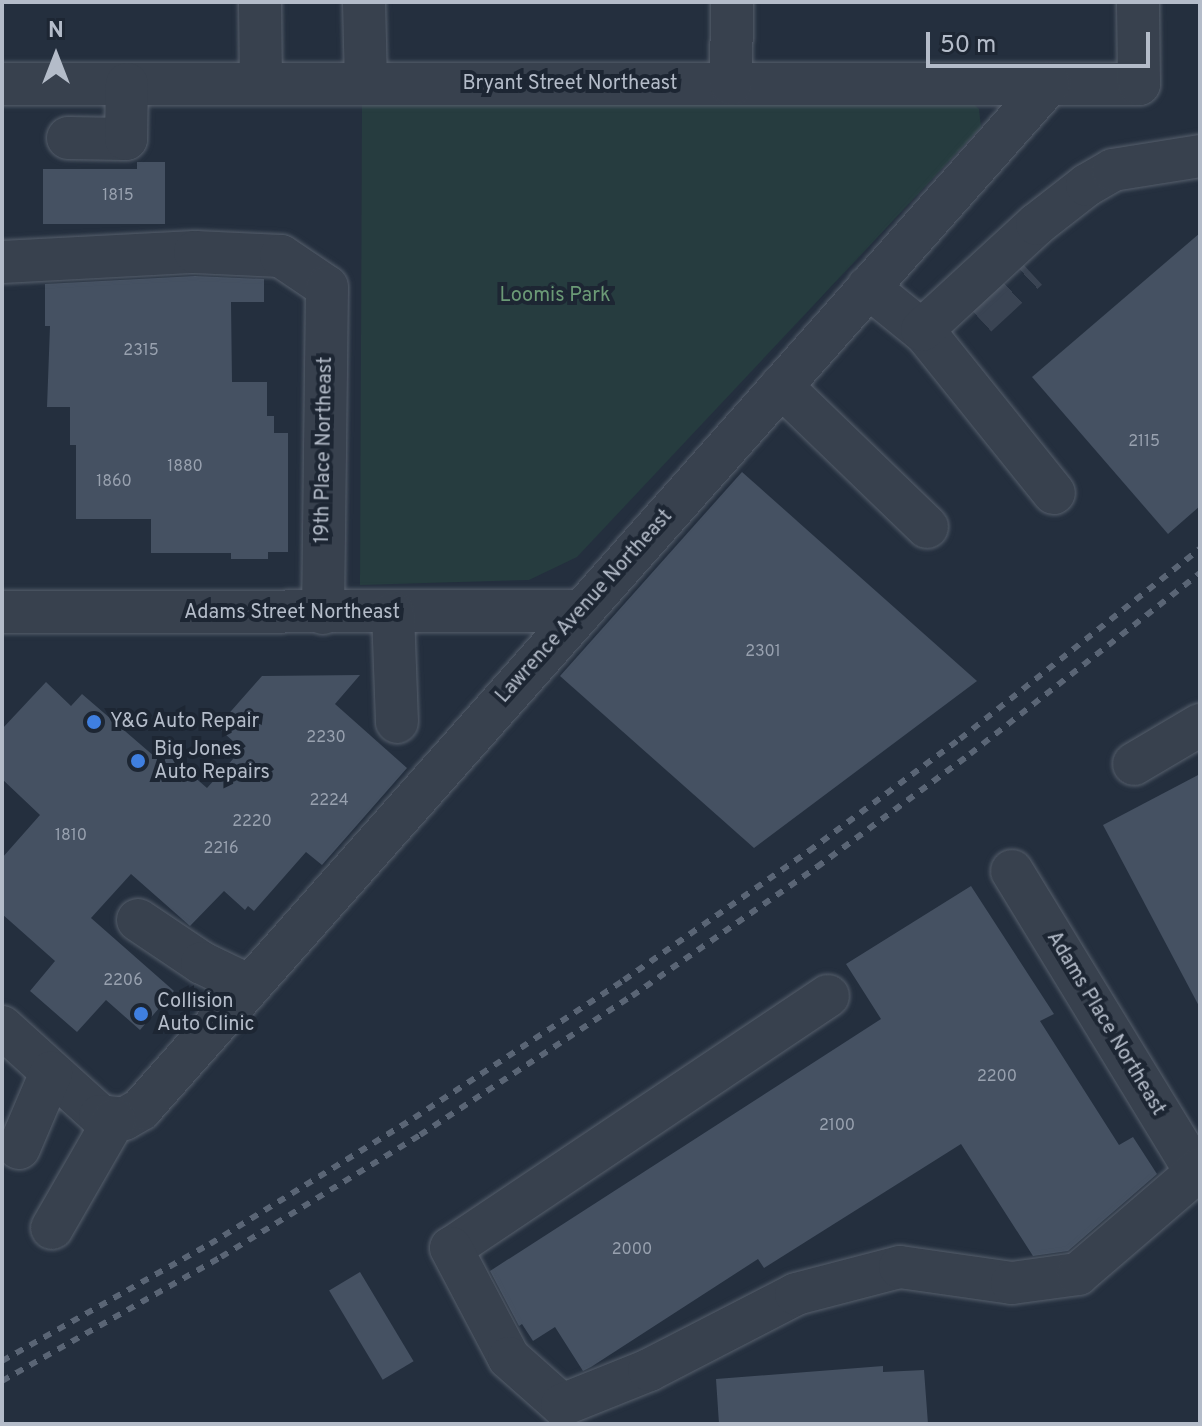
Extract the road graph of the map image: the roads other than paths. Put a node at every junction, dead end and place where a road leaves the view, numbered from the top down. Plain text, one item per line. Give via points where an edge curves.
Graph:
1 (260, 2) edge
2 (364, 2) edge
3 (732, 2) edge
4 (1138, 2) edge
5 (2, 84) edge
6 (127, 84) junction
7 (261, 84) junction
8 (366, 84) junction
9 (731, 84) junction
10 (1049, 84) junction
11 (68, 138) dead end
12 (1200, 156) edge
13 (1037, 224) junction
14 (2, 262) edge
15 (1028, 269) tunnel mouth
16 (868, 287) junction
17 (946, 320) junction
18 (781, 386) junction
19 (1054, 493) dead end
20 (927, 527) dead end
21 (582, 611) junction
22 (2, 612) edge
23 (323, 613) junction
24 (393, 613) junction
25 (397, 722) dead end
26 (1200, 725) edge
27 (1134, 764) dead end
28 (1012, 871) dead end
29 (138, 920) dead end
30 (250, 986) junction
31 (828, 996) dead end
32 (2, 1027) edge
33 (51, 1073) junction
34 (114, 1120) junction
35 (19, 1148) dead end
36 (1198, 1171) edge
37 (52, 1228) dead end

1 - 7 street
2 - 8 street
3 - 9 street
4 - 10 street, Bryant Street Northeast via 1139,84
5 - 6 street, Bryant Street Northeast
6 - 7 street, Bryant Street Northeast
6 - 11 street via 126,139
7 - 8 street, Bryant Street Northeast
8 - 9 street, Bryant Street Northeast
9 - 10 street, Bryant Street Northeast
10 - 16 street, Lawrence Avenue Northeast
12 - 13 street via 1113,170
13 - 15 street
13 - 17 street
14 - 23 street, 19th Place Northeast via 195,252 281,256 327,287
16 - 17 street
16 - 18 street, Lawrence Avenue Northeast
17 - 19 street
18 - 20 street
18 - 21 street, Lawrence Avenue Northeast
21 - 24 street, Adams Street Northeast
21 - 30 street, Lawrence Avenue Northeast
22 - 23 street, Adams Street Northeast
23 - 24 street, Adams Street Northeast
24 - 25 street
26 - 27 street
28 - 36 street, Adams Place Northeast
29 - 30 street via 202,963
30 - 34 street, Lawrence Avenue Northeast via 141,1109
31 - 36 street via 451,1248 509,1358 562,1405 649,1370 796,1294 900,1267 1012,1283 1078,1274
32 - 33 street
33 - 34 street via 100,1116
33 - 35 street
34 - 37 street

